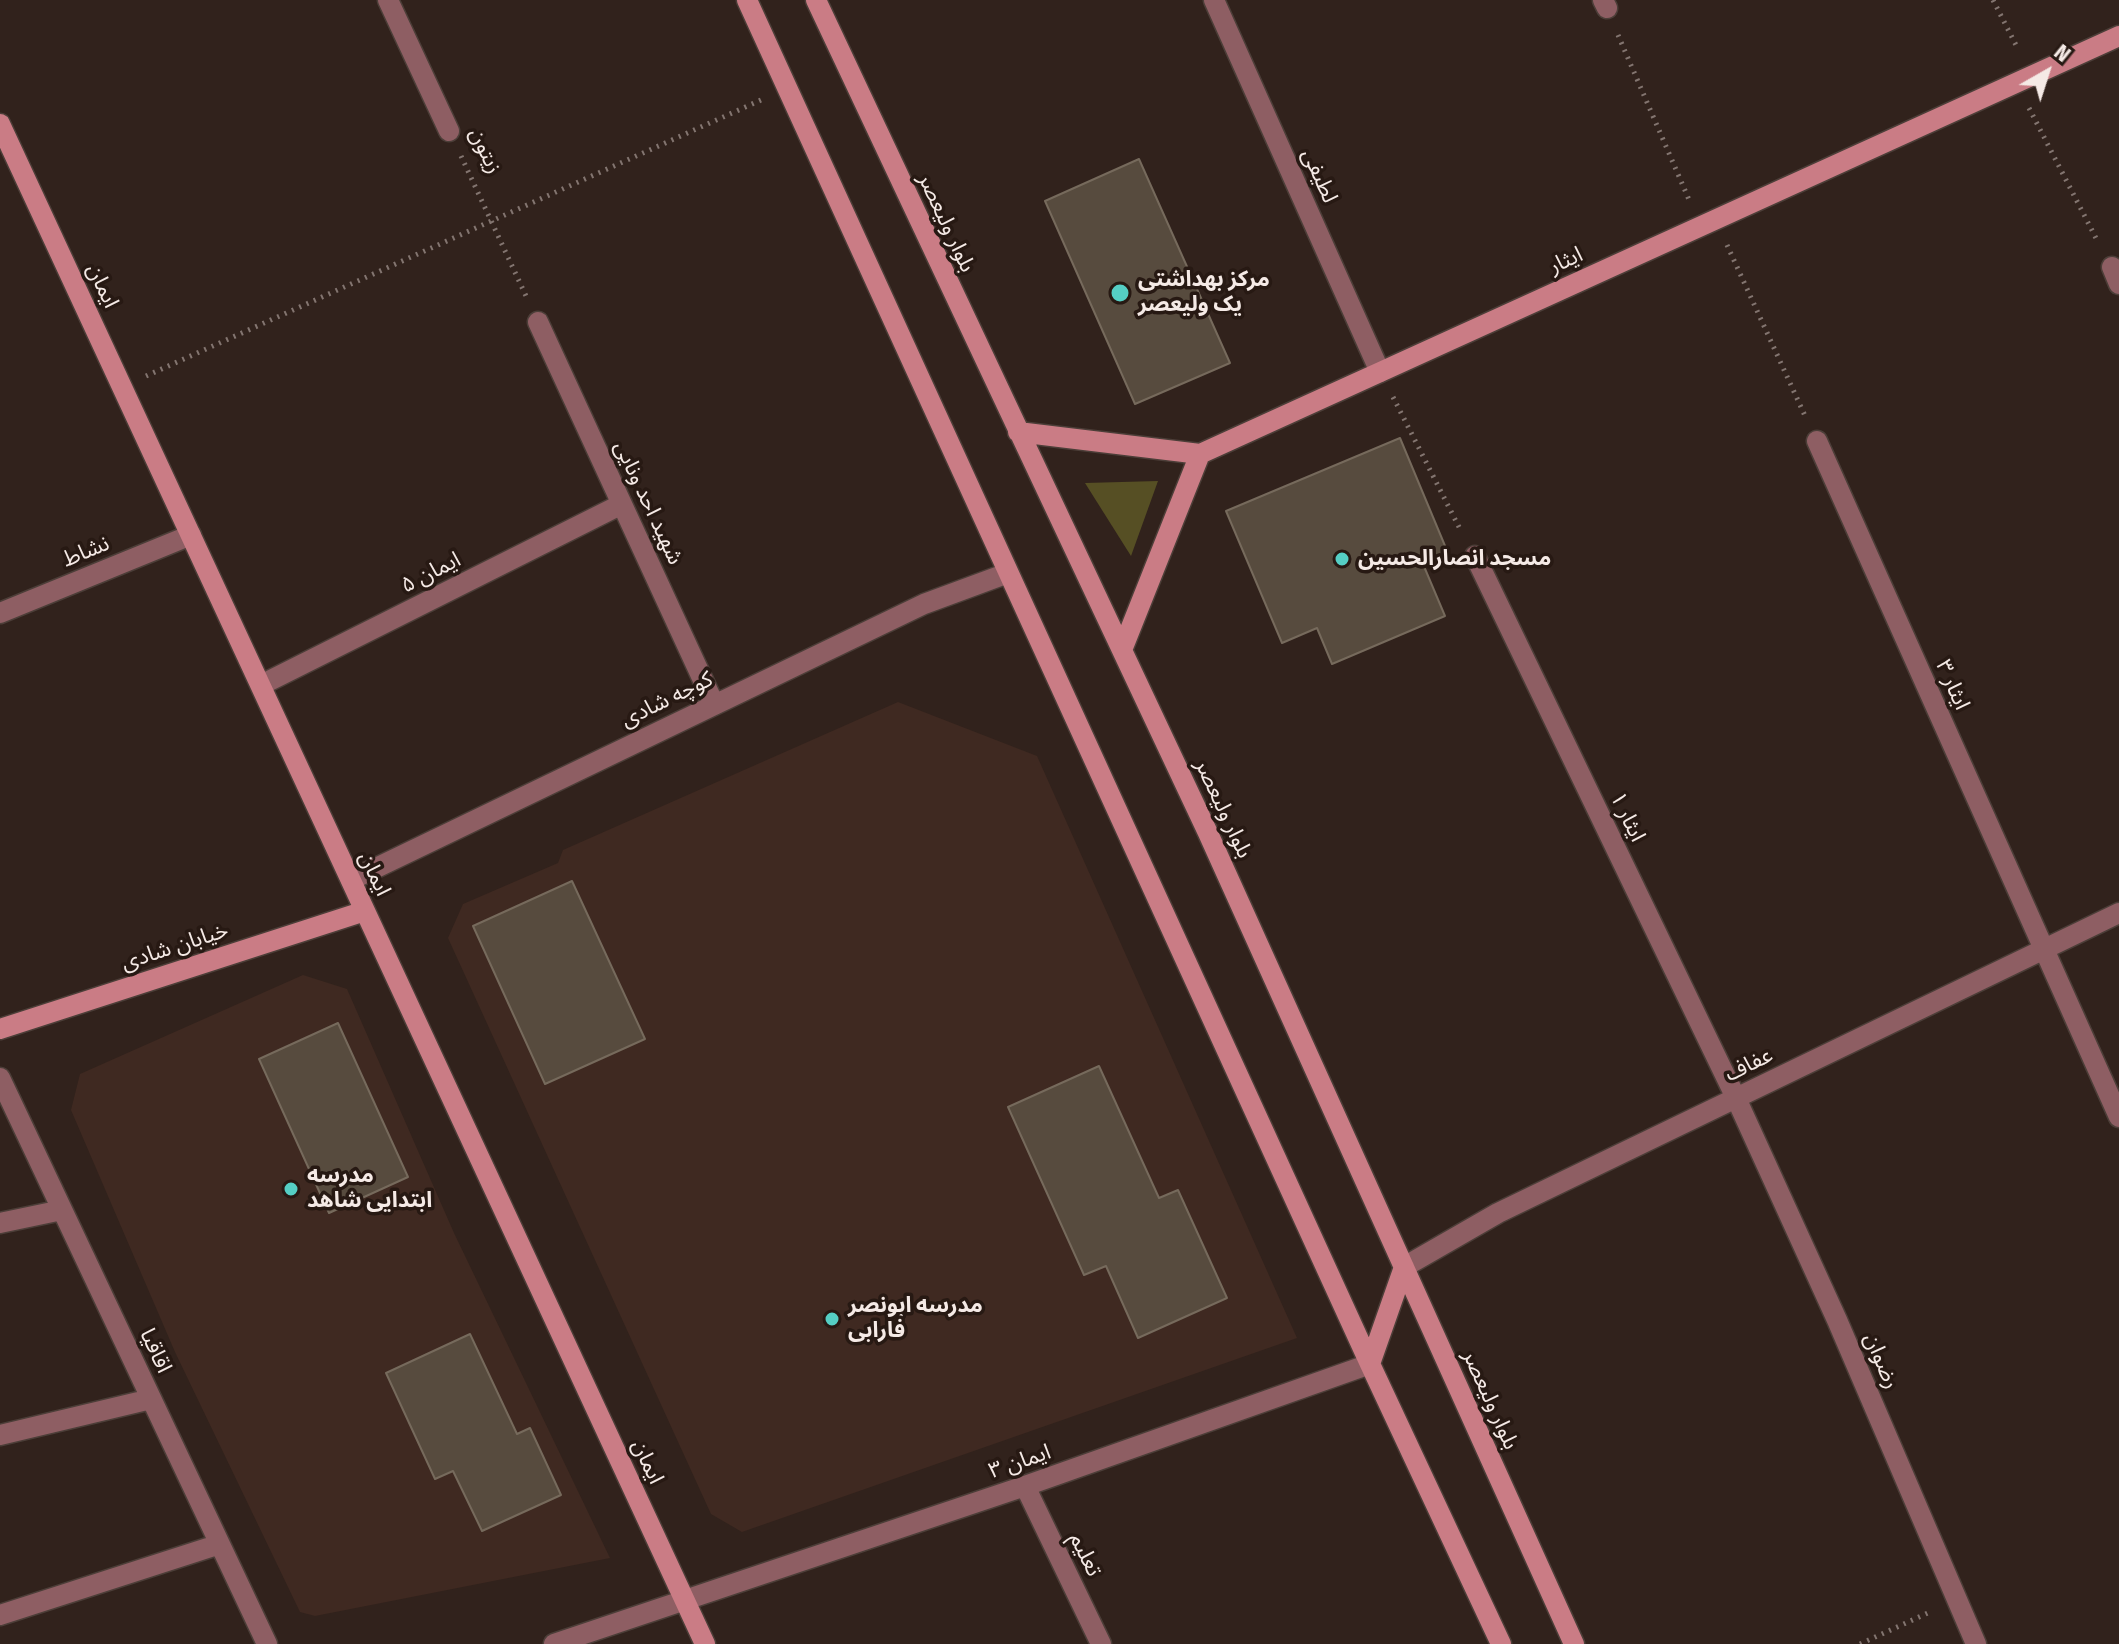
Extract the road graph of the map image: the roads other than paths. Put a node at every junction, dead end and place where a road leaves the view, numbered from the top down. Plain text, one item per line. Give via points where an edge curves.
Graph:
1 (388, 0) edge
2 (747, 0) edge
3 (816, 0) edge
4 (1214, 0) edge
5 (2119, 36) edge
6 (0, 124) edge
7 (449, 131) road end
8 (538, 322) road end
9 (1380, 372) junction
10 (1018, 432) junction
11 (1817, 441) road end
12 (1200, 454) junction
13 (622, 504) junction
14 (191, 535) junction
15 (1475, 556) road end
16 (1008, 573) junction
17 (0, 613) edge
18 (1122, 650) junction
19 (261, 685) junction
20 (714, 704) junction
21 (351, 880) junction
22 (365, 911) junction
23 (2119, 913) edge
24 (2043, 950) junction
25 (0, 1029) edge
26 (0, 1078) edge
27 (1736, 1098) junction
28 (2119, 1117) edge
29 (62, 1210) junction
30 (0, 1223) edge
31 (1404, 1267) junction
32 (1370, 1364) junction
33 (151, 1399) junction
34 (0, 1435) edge
35 (1025, 1486) junction
36 (220, 1544) junction
37 (685, 1601) junction
38 (0, 1615) edge
39 (267, 1644) edge
40 (554, 1644) edge
41 (705, 1644) edge
42 (1101, 1644) edge
43 (1501, 1644) edge
44 (1574, 1644) edge
45 (1976, 1644) edge

1 - 7 street, زیتون
2 - 16 main road
3 - 10 main road, بلوار ولیعصر
4 - 9 street, لطیفی
5 - 9 main road, ایثار
6 - 14 main road, ایمان
8 - 13 street, شهید احد ونایی
9 - 12 main road, ایثار
10 - 12 main road
10 - 18 main road, بلوار ولیعصر
11 - 24 street, ایثار ۳
12 - 18 main road
13 - 19 street, ایمان ۵
13 - 20 street, شهید احد ونایی
14 - 17 street, نشاط
14 - 19 main road, ایمان
15 - 27 street, ایثار ۱
16 - 20 street, کوچه شادی via 924,604
16 - 32 main road
18 - 31 main road, بلوار ولیعصر
19 - 21 main road, ایمان
20 - 21 street, کوچه شادی
21 - 22 main road, ایمان
22 - 25 main road, خیابان شادی
22 - 37 main road, ایمان
23 - 24 street, عفاف
24 - 27 street, عفاف
24 - 28 street, ایثار ۳
26 - 29 street, اقاقیا
27 - 31 street, عفاف via 1498,1213
27 - 45 street, رضوان
29 - 30 street
29 - 33 street, اقاقیا
31 - 32 main road
31 - 44 main road, بلوار ولیعصر
32 - 35 street, ایمان ۳
32 - 43 main road
33 - 34 street
33 - 36 street, اقاقیا
35 - 37 street, ایمان ۳
35 - 42 street, تعلیم
36 - 38 street
36 - 39 street, اقاقیا
37 - 40 street, ایمان ۳
37 - 41 main road, ایمان

